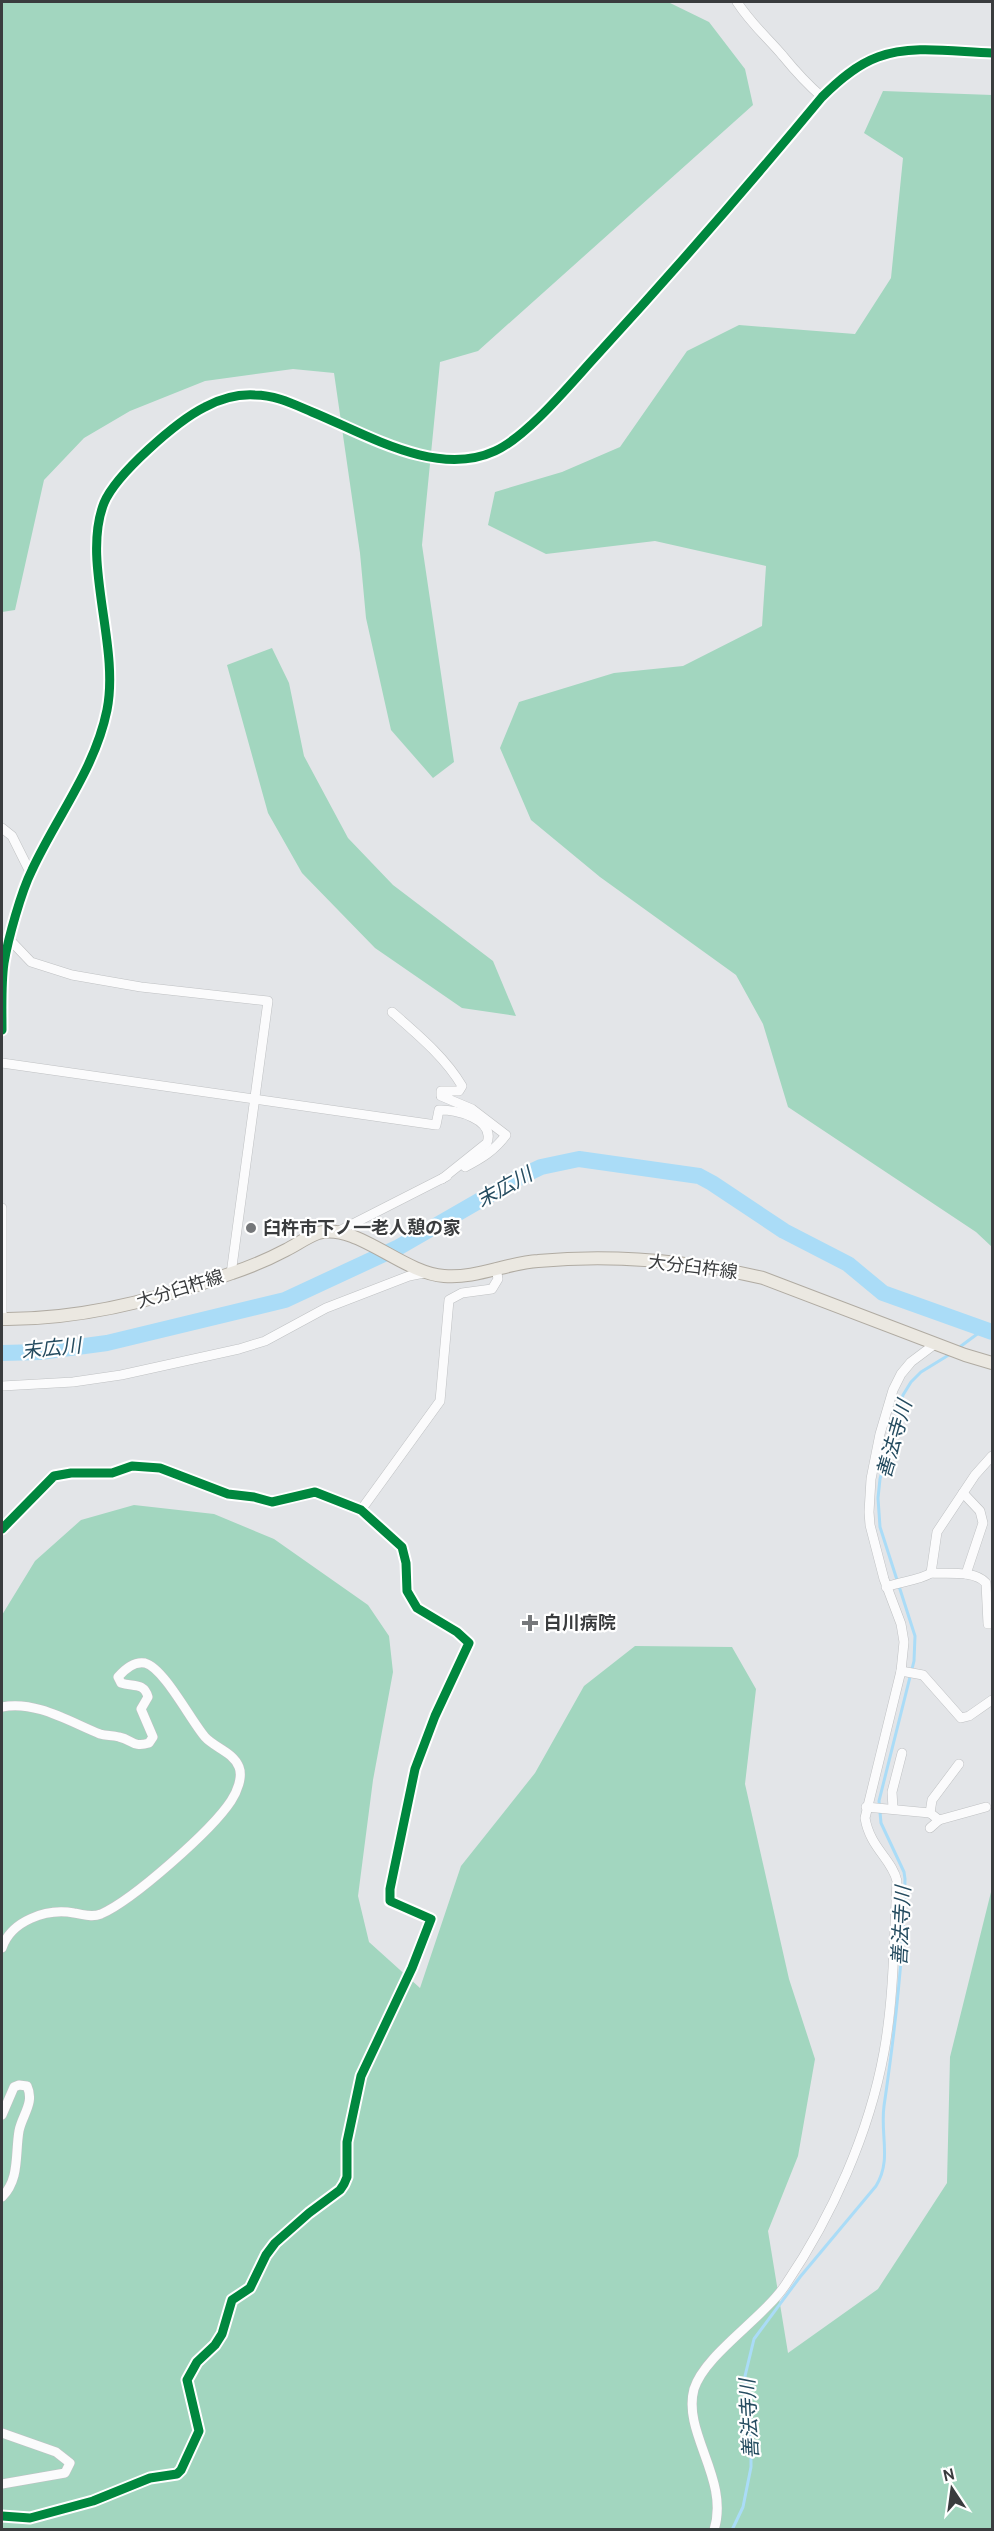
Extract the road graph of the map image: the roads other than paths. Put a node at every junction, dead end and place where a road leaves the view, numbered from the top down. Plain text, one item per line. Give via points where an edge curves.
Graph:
1 (737, 2) edge
2 (993, 53) edge
3 (822, 97) junction
4 (2, 828) edge
5 (30, 872) junction
6 (6, 940) edge
7 (392, 1012) dead end
8 (2, 1030) edge
9 (2, 1063) edge
10 (255, 1100) junction
11 (442, 1179) junction
12 (2, 1208) edge
13 (344, 1233) junction
14 (496, 1268) junction
15 (424, 1273) junction
16 (231, 1274) junction
17 (2, 1319) edge
18 (938, 1345) junction
19 (993, 1363) edge
20 (2, 1386) edge
21 (991, 1459) edge
22 (963, 1493) junction
23 (361, 1509) junction
24 (2, 1529) edge
25 (931, 1573) junction
26 (966, 1574) junction
27 (888, 1586) junction
28 (993, 1624) edge
29 (903, 1672) junction
30 (993, 1700) edge
31 (2, 1707) edge
32 (902, 1753) dead end
33 (959, 1764) dead end
34 (868, 1807) junction
35 (986, 1807) dead end
36 (891, 1808) junction
37 (930, 1813) junction
38 (939, 1820) junction
39 (930, 1828) dead end
40 (2, 1948) edge
41 (2, 2115) edge
42 (2, 2197) edge
43 (2, 2433) edge
44 (2, 2484) edge
45 (2, 2516) edge
46 (714, 2529) edge

1 - 3 street via 792,70
2 - 3 street via 914,50 878,57 843,76
3 - 5 street via 689,254 560,395 510,443 492,453 457,460 430,458 279,398 247,395 218,401 192,414 127,470 104,503 96,544 111,672 107,710 90,766
4 - 5 street via 12,836
5 - 6 street
6 - 8 street
6 - 10 street via 31,962 72,975 268,1001
7 - 11 street via 462,1086 459,1091 443,1090 441,1096 472,1109 506,1135 484,1157
9 - 10 street
10 - 11 street via 436,1125 439,1110 479,1120 488,1134 487,1143
10 - 16 street
11 - 13 street
12 - 17 street
13 - 15 main road, 大分臼杵線
13 - 16 main road, 大分臼杵線 via 318,1233
14 - 15 main road, 大分臼杵線 via 454,1276
14 - 18 main road, 大分臼杵線 via 520,1262 599,1258 731,1270 763,1278
14 - 23 street via 498,1279 492,1289 449,1299 440,1401
15 - 20 street via 326,1308 265,1341 239,1349 73,1383
16 - 17 main road, 大分臼杵線 via 115,1308
18 - 19 main road, 大分臼杵線
18 - 27 street via 911,1362 901,1374 880,1434 869,1516
21 - 22 street
22 - 25 street via 937,1532
22 - 26 street via 980,1511 983,1523
23 - 24 street via 315,1491 272,1502 228,1494 159,1468 132,1466 112,1473 54,1476
23 - 45 street via 402,1547 407,1591 417,1608 469,1643 415,1769 390,1901 431,1918 361,2076 347,2142 347,2177 340,2190 275,2243 250,2288 232,2300 222,2334 187,2380 199,2431 177,2474 150,2478 93,2501 30,2518
25 - 26 street
25 - 27 street
26 - 28 street via 985,1581 988,1624
27 - 29 street via 904,1635
29 - 30 street via 920,1674 961,1718
29 - 34 street
31 - 40 street via 29,1706 135,1745 149,1743 153,1737 141,1709 148,1697 146,1691 142,1686 121,1683 118,1677 133,1665 147,1664 165,1680 206,1738 235,1759 240,1770 232,1800 217,1819 142,1886 99,1915 65,1912 22,1922 8,1934
32 - 36 street
33 - 37 street via 932,1800
34 - 36 street
34 - 46 street via 865,1818 870,1838 897,1881 878,2082 859,2141 821,2228 784,2287 703,2370 694,2389 696,2429 719,2502
35 - 38 street
36 - 37 street
37 - 38 street
38 - 39 street
41 - 42 street via 15,2087 27,2086 29,2103 19,2131 12,2184
43 - 44 street via 56,2452 70,2463 65,2473

